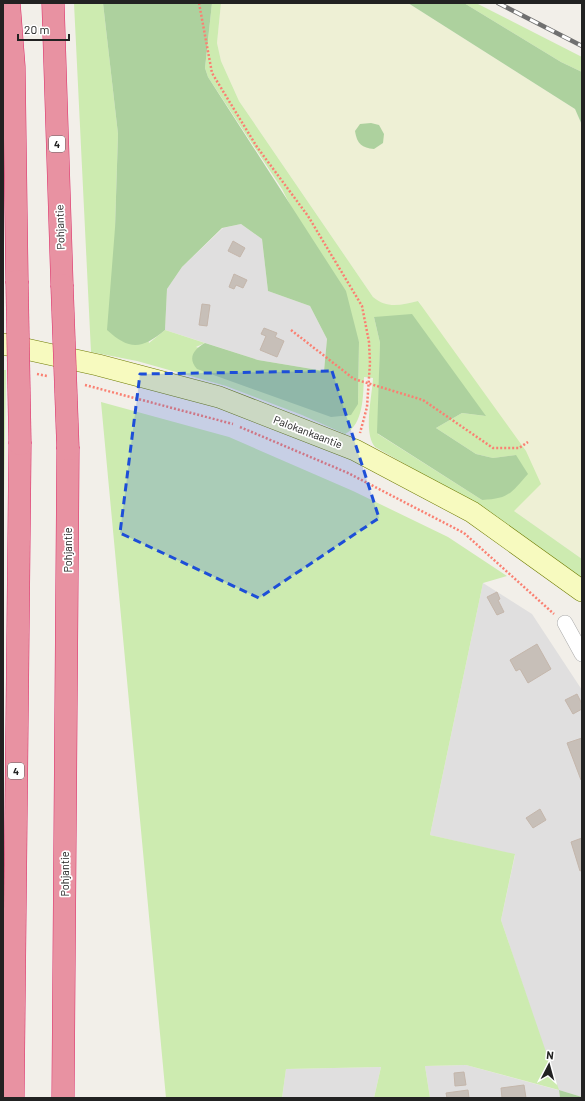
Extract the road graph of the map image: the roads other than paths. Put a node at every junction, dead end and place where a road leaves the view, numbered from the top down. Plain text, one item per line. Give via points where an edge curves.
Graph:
1 (9, 3) edge
2 (53, 3) edge
3 (3, 344) edge
4 (582, 592) edge
5 (565, 624) road end
6 (582, 654) edge
7 (13, 1098) edge
8 (64, 1098) edge

1 - 7 highway, 4, bridge via 14,67 20,444
2 - 8 highway, Pohjantie / 4, bridge via 68,449
3 - 4 main road, Palokankaantie via 98,365 219,397 355,450 472,512
5 - 6 street

